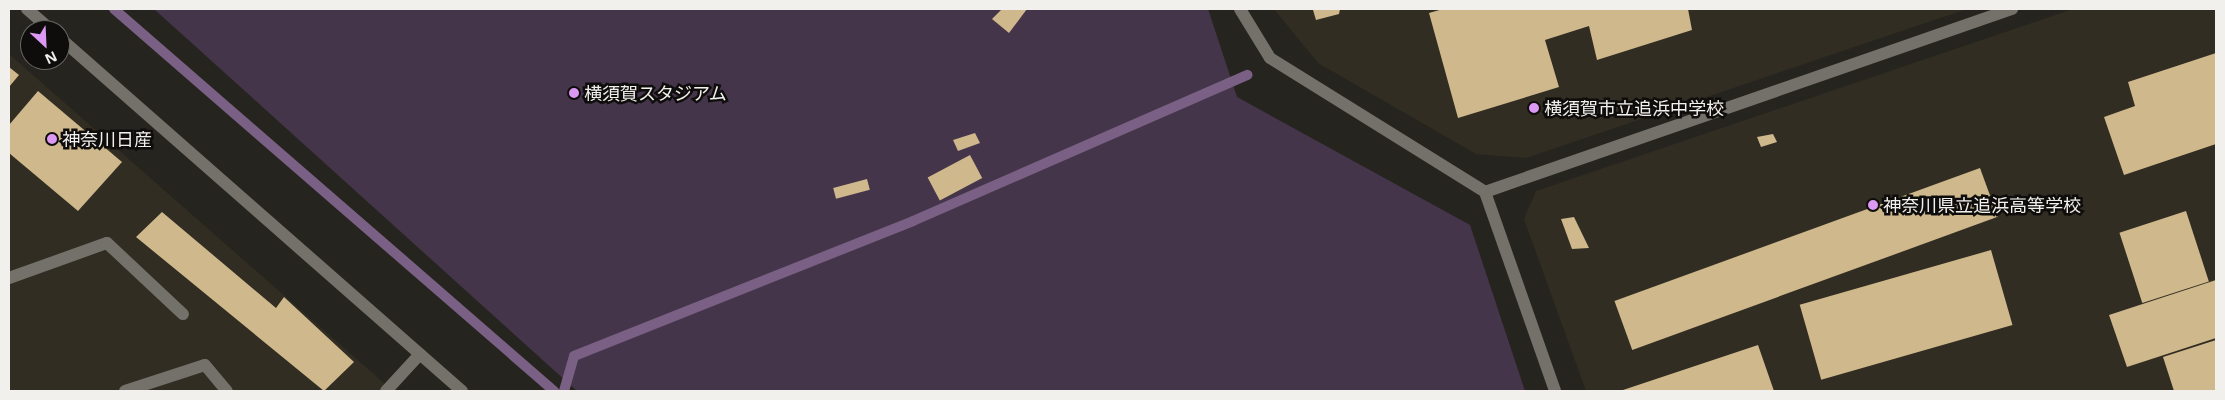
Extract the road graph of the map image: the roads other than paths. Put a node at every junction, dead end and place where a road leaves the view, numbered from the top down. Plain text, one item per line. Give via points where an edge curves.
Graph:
1 (27, 9) edge
2 (1240, 9) edge
3 (2012, 9) edge
4 (40, 20) edge
5 (70, 47) edge
6 (1485, 192) junction
7 (9, 278) edge
8 (183, 314) dead end
9 (420, 354) junction
10 (456, 389) edge
11 (125, 391) edge
12 (228, 391) edge
13 (386, 391) edge
14 (1555, 391) edge

1 - 4 street
2 - 6 street via 1270,58
3 - 6 street
5 - 9 street
6 - 14 street
7 - 8 street via 107,243
9 - 10 street
9 - 13 street
11 - 12 street via 205,366

